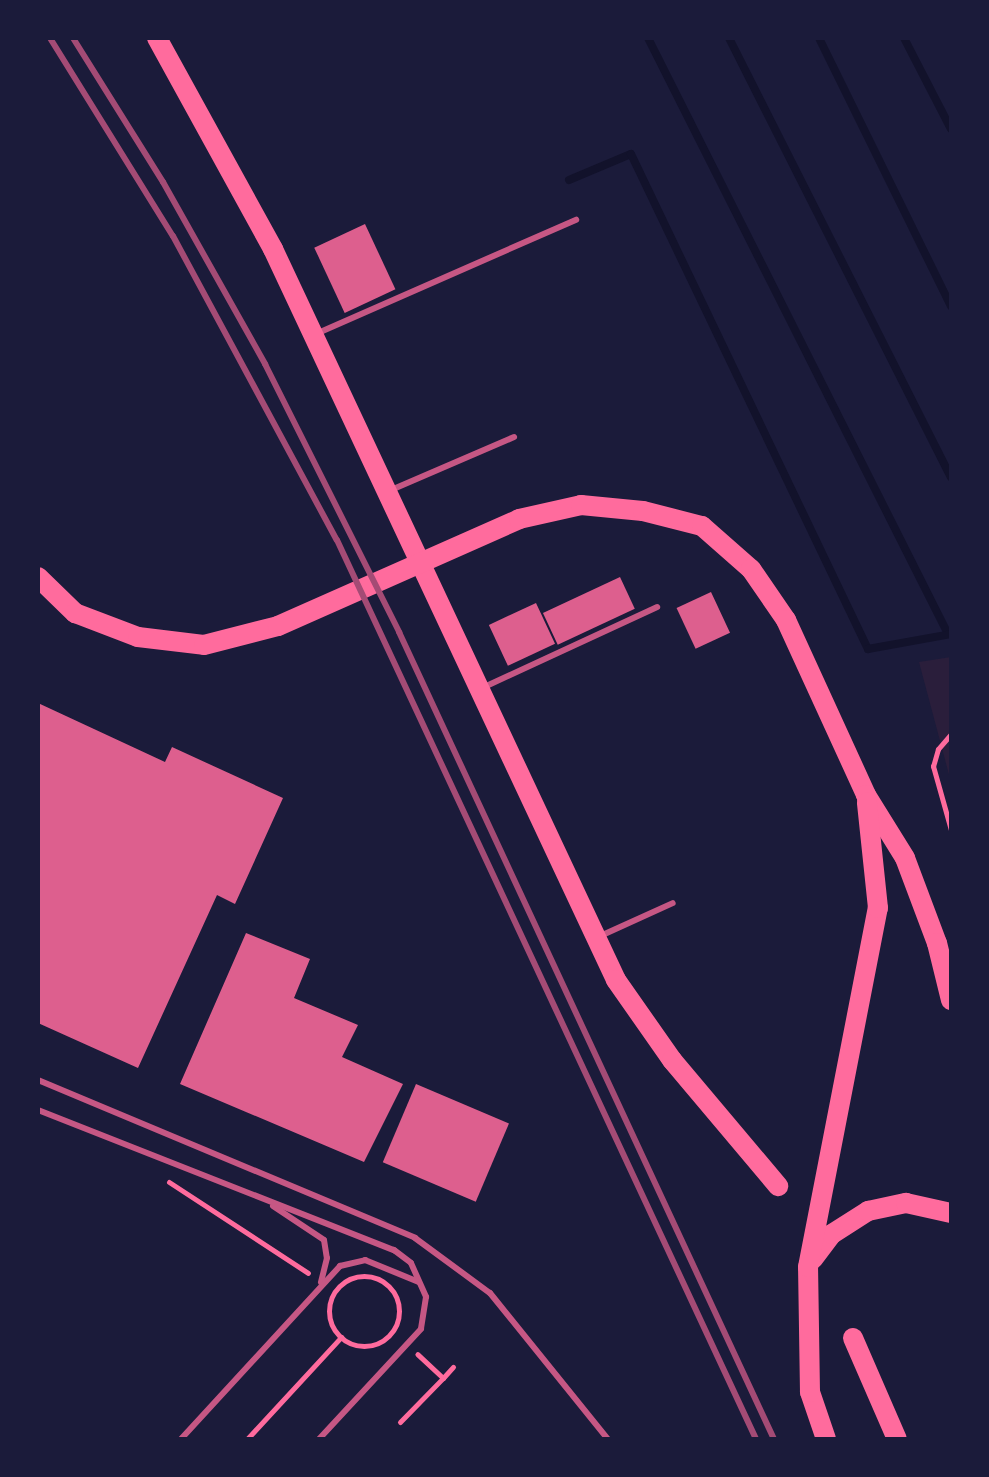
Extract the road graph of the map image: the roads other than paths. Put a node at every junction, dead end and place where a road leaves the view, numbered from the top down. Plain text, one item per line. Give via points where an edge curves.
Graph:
1 (157, 38) edge
2 (576, 220) dead end
3 (315, 335) junction
4 (514, 437) dead end
5 (387, 492) junction
6 (38, 577) edge
7 (657, 607) dead end
8 (479, 689) junction
9 (866, 795) junction
10 (673, 903) dead end
11 (595, 939) junction
12 (951, 1000) edge
13 (38, 1080) edge
14 (38, 1110) edge
15 (778, 1186) dead end
16 (252, 1195) junction
17 (951, 1213) edge
18 (808, 1267) junction
19 (321, 1282) junction
20 (419, 1282) junction
21 (853, 1338) dead end
22 (181, 1439) edge
23 (319, 1439) edge
24 (608, 1439) edge
25 (826, 1439) edge
26 (897, 1439) edge

1 - 3 main road via 202,112
2 - 3 lane
3 - 5 main road
4 - 5 lane
5 - 8 main road
6 - 9 main road via 75,613 138,637 204,645 278,626 519,519 581,505 643,511 702,526 751,569 786,620
7 - 8 lane
8 - 11 main road
9 - 12 main road via 905,858 937,943
9 - 18 main road via 878,908
10 - 11 lane
11 - 15 main road via 642,1022
13 - 24 lane via 415,1238 490,1293
14 - 16 lane
16 - 19 lane via 324,1240 327,1258
16 - 20 lane via 394,1250 411,1263
17 - 18 main road via 906,1203 868,1211 832,1234
18 - 25 main road via 810,1392
19 - 20 lane via 340,1266 365,1260
19 - 22 lane
20 - 23 lane via 426,1314 407,1346
21 - 26 main road

